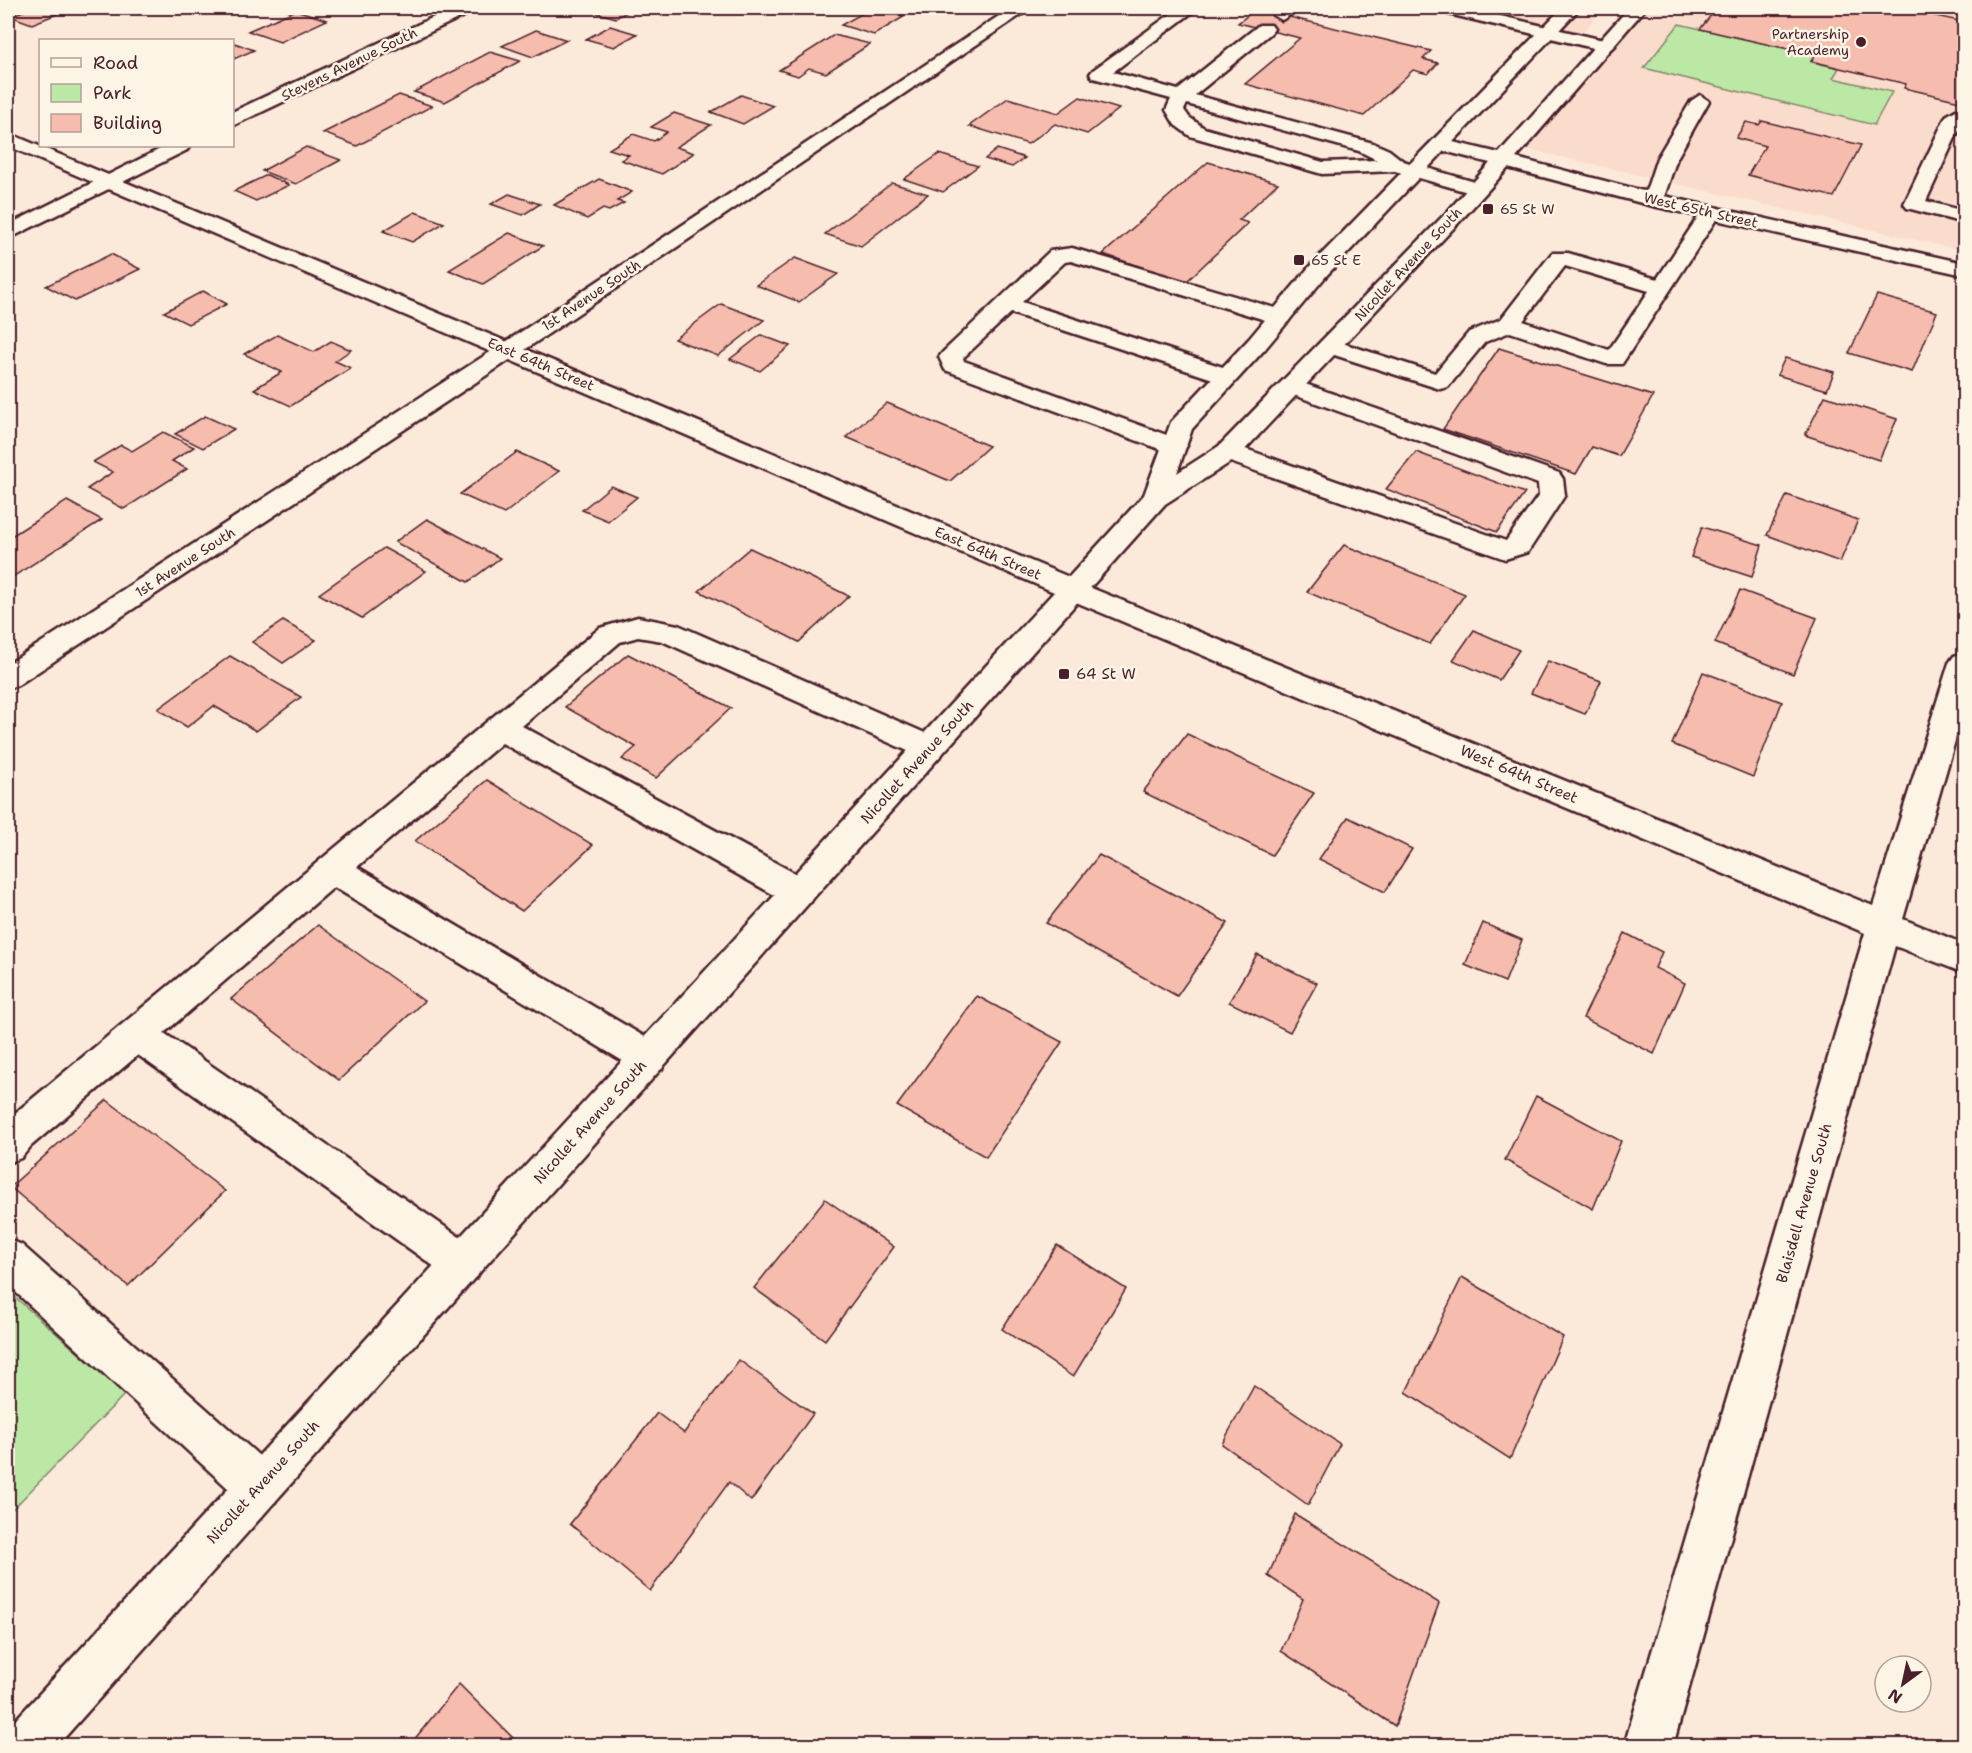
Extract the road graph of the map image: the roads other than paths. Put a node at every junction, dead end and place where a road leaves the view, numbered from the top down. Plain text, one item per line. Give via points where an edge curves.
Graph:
1 (466, 8) edge
2 (1022, 8) edge
3 (1189, 8) edge
4 (1446, 8) edge
5 (1571, 8) edge
6 (1638, 8) edge
7 (1480, 11) edge
8 (1265, 30) dead end
9 (1548, 32) junction
10 (1606, 46) junction
11 (1181, 97) junction
12 (1700, 101) dead end
13 (1965, 118) edge
14 (234, 119) edge
15 (8, 139) edge
16 (1440, 144) junction
17 (178, 147) edge
18 (1502, 161) junction
19 (1406, 168) junction
20 (106, 181) junction
21 (1478, 189) junction
22 (1653, 200) junction
23 (1711, 213) junction
24 (1965, 217) edge
25 (8, 233) edge
26 (1965, 270) edge
27 (1662, 288) junction
28 (1006, 304) junction
29 (1280, 317) junction
30 (1509, 324) junction
31 (1330, 346) junction
32 (509, 350) junction
33 (1227, 376) junction
34 (1291, 386) junction
35 (1174, 446) junction
36 (1228, 452) junction
37 (1156, 498) junction
38 (1074, 590) junction
39 (1965, 663) edge
40 (8, 678) edge
41 (500, 728) junction
42 (930, 748) junction
43 (332, 869) junction
44 (799, 892) junction
45 (1884, 925) junction
46 (1965, 960) edge
47 (137, 1034) junction
48 (649, 1058) junction
49 (8, 1146) edge
50 (8, 1259) edge
51 (463, 1263) junction
52 (259, 1486) junction
53 (24, 1746) edge
54 (1648, 1746) edge

1 - 14 street, Stevens Avenue South
2 - 32 street, 1st Avenue South
3 - 11 street via 1099,74
4 - 7 street
5 - 9 street, Nicollet Avenue South
6 - 10 street, Nicollet Avenue South
7 - 9 street
8 - 11 street
9 - 10 street
9 - 16 street, Nicollet Avenue South
10 - 18 street, Nicollet Avenue South
11 - 19 street via 1366,147
11 - 19 street via 1175,110 1197,132 1322,168
12 - 22 street via 1667,158
13 - 24 street via 1956,116 1914,204
15 - 20 street, East 64th Street
16 - 18 street, West 65th Street
16 - 19 street, Nicollet Avenue South
17 - 20 street
18 - 21 street, Nicollet Avenue South
18 - 22 street, West 65th Street
19 - 21 street
19 - 29 street, Nicollet Avenue South
20 - 25 street
20 - 32 street, East 64th Street
21 - 31 street, Nicollet Avenue South
22 - 23 street, West 65th Street
23 - 26 street, West 65th Street
23 - 27 street
27 - 30 street via 1560,258
27 - 30 street via 1614,359
28 - 29 street via 1058,256 1072,254
28 - 33 street
28 - 35 street via 951,357 953,365
29 - 33 street, Nicollet Avenue South
30 - 31 street via 1477,337 1440,382
31 - 34 street, Nicollet Avenue South
32 - 38 street, East 64th Street
32 - 40 street, 1st Avenue South
33 - 35 street, Nicollet Avenue South via 1180,427
34 - 36 street, Nicollet Avenue South
34 - 36 street via 1550,480 1552,495 1518,546 1505,550
35 - 37 street, Nicollet Avenue South
36 - 37 street, Nicollet Avenue South
37 - 38 street, Nicollet Avenue South
38 - 42 street, Nicollet Avenue South
38 - 45 street, West 64th Street
39 - 45 street, Blaisdell Avenue South
41 - 42 street via 610,635 638,627 668,632
41 - 43 street
41 - 44 street
42 - 44 street, Nicollet Avenue South
43 - 47 street
43 - 48 street
44 - 48 street, Nicollet Avenue South
45 - 46 street, West 64th Street
45 - 54 street, Blaisdell Avenue South
47 - 49 street
47 - 51 street
48 - 51 street, Nicollet Avenue South
50 - 52 street
51 - 52 street, Nicollet Avenue South
52 - 53 street, Nicollet Avenue South

